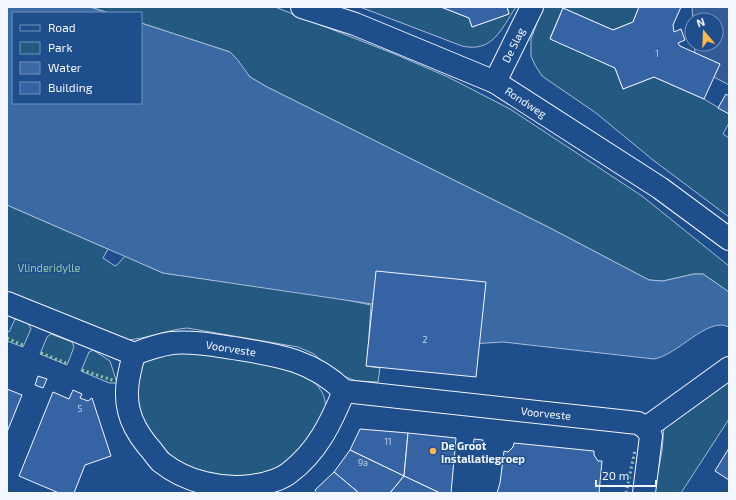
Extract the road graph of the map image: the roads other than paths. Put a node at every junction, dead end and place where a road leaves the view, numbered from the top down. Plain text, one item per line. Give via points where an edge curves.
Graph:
1 (302, 7) edge
2 (532, 7) edge
3 (494, 82) junction
4 (729, 238) edge
5 (7, 303) edge
6 (134, 354) junction
7 (729, 368) edge
8 (344, 391) junction
9 (646, 428) junction
10 (644, 493) edge

1 - 3 street, Rondweg via 355,24
2 - 3 street, De Slag
3 - 4 street, Rondweg via 660,188
5 - 6 street
6 - 8 street, Voorveste via 154,346 200,343 282,356 310,366 330,378
6 - 8 street via 126,393 129,412 138,434 161,461 187,477 213,485 241,487 266,484 288,474 310,454 324,436
7 - 9 street
8 - 9 street, Voorveste via 638,423
9 - 10 street via 651,436

